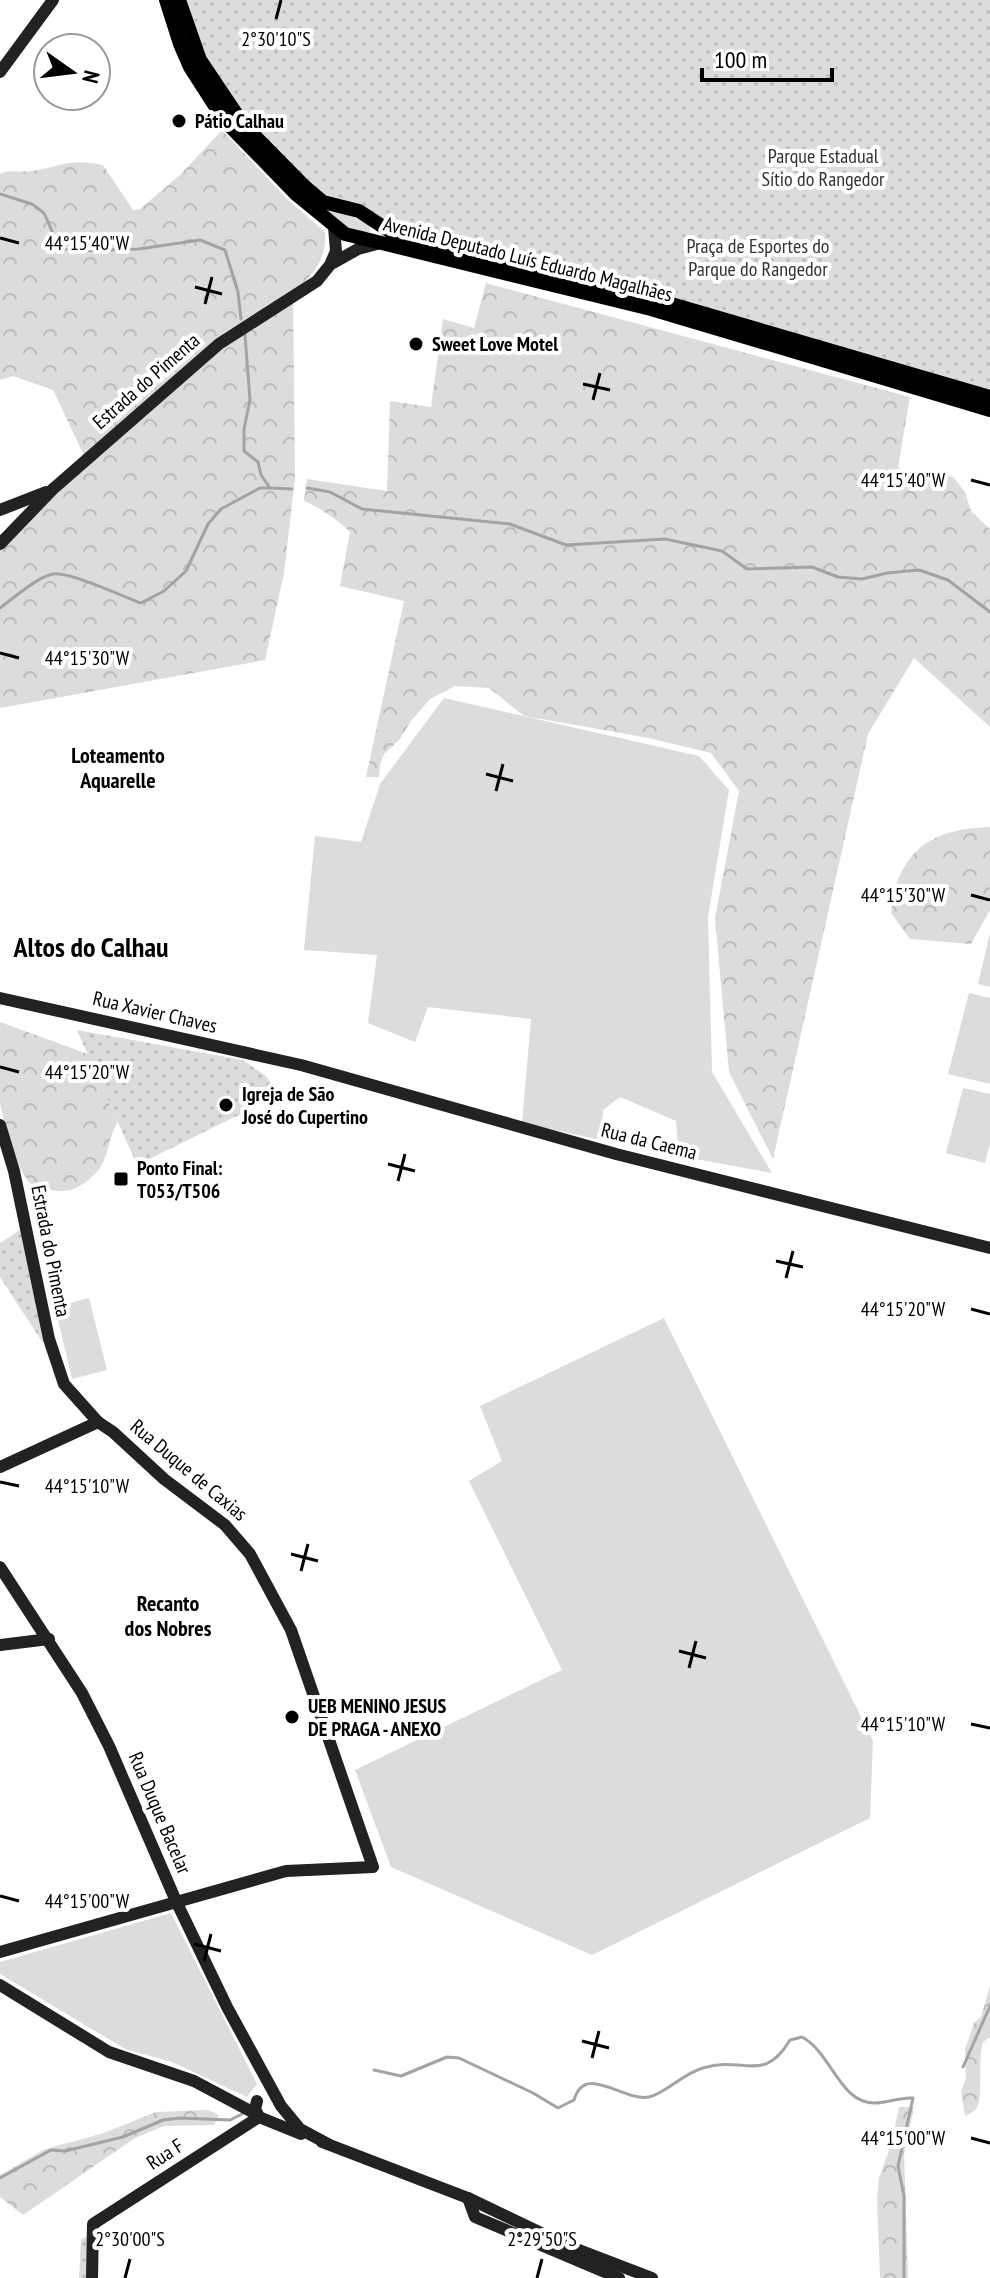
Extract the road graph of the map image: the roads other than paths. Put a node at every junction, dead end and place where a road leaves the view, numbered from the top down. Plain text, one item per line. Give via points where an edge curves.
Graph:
1 (53, 0) edge
2 (166, 0) edge
3 (179, 0) edge
4 (0, 72) edge
5 (373, 220) junction
6 (334, 227) junction
7 (362, 240) junction
8 (382, 243) junction
9 (330, 265) junction
10 (990, 397) edge
11 (990, 410) edge
12 (53, 489) junction
13 (20, 503) junction
14 (0, 510) edge
15 (26, 518) junction
16 (0, 544) edge
17 (0, 998) edge
18 (301, 1065) joint
19 (0, 1125) edge
20 (990, 1248) edge
21 (64, 1384) joint
22 (98, 1422) junction
23 (0, 1467) edge
24 (0, 1567) edge
25 (49, 1639) junction
26 (0, 1645) edge
27 (176, 1901) junction
28 (0, 1952) edge
29 (0, 1985) edge
30 (268, 2083) junction
31 (279, 2102) junction
32 (260, 2110) junction
33 (328, 2144) junction
34 (468, 2198) junction
35 (92, 2278) edge
36 (619, 2278) edge
37 (652, 2278) edge

1 - 4 main road
2 - 6 main road, Avenida Deputado Luís Eduardo Magalhães via 190,67 221,115
3 - 5 main road, Avenida Deputado Luís Eduardo Magalhães via 200,60 243,124 323,202
5 - 7 main road via 375,234
5 - 10 main road, Avenida Deputado Luís Eduardo Magalhães via 394,234 654,299
6 - 7 main road, Avenida Deputado Luís Eduardo Magalhães
6 - 9 main road via 337,247
7 - 8 main road, Avenida Deputado Luís Eduardo Magalhães
8 - 9 main road, Estrada do Pimenta
8 - 11 main road, Avenida Deputado Luís Eduardo Magalhães via 651,309
9 - 12 main road, Estrada do Pimenta via 311,286 219,344
12 - 13 main road
12 - 15 main road, Estrada do Pimenta
13 - 14 main road
13 - 15 main road via 28,507
15 - 16 main road, Estrada do Pimenta
17 - 18 main road, Rua Xavier Chaves
18 - 20 main road, Rua da Caema via 616,1154
19 - 21 main road, Estrada do Pimenta
21 - 22 main road, Rua Duque de Caxias
22 - 23 main road
22 - 27 main road, Rua Duque de Caxias via 234,1532 250,1554 291,1630 373,1867 286,1871
24 - 25 main road, Rua Duque Bacelar
25 - 26 main road
25 - 27 main road, Rua Duque Bacelar via 98,1724
27 - 28 main road
27 - 30 main road, Rua Duque Bacelar
29 - 32 main road via 109,2052
30 - 31 main road, Rua Duque Bacelar
30 - 32 main road
31 - 32 main road via 270,2095
31 - 32 main road, Rua F via 277,2117
31 - 33 main road, Rua Duque Bacelar via 300,2129
32 - 33 main road
32 - 35 main road, Rua F via 93,2224
33 - 34 main road
34 - 36 main road via 475,2217
34 - 37 main road via 566,2245

